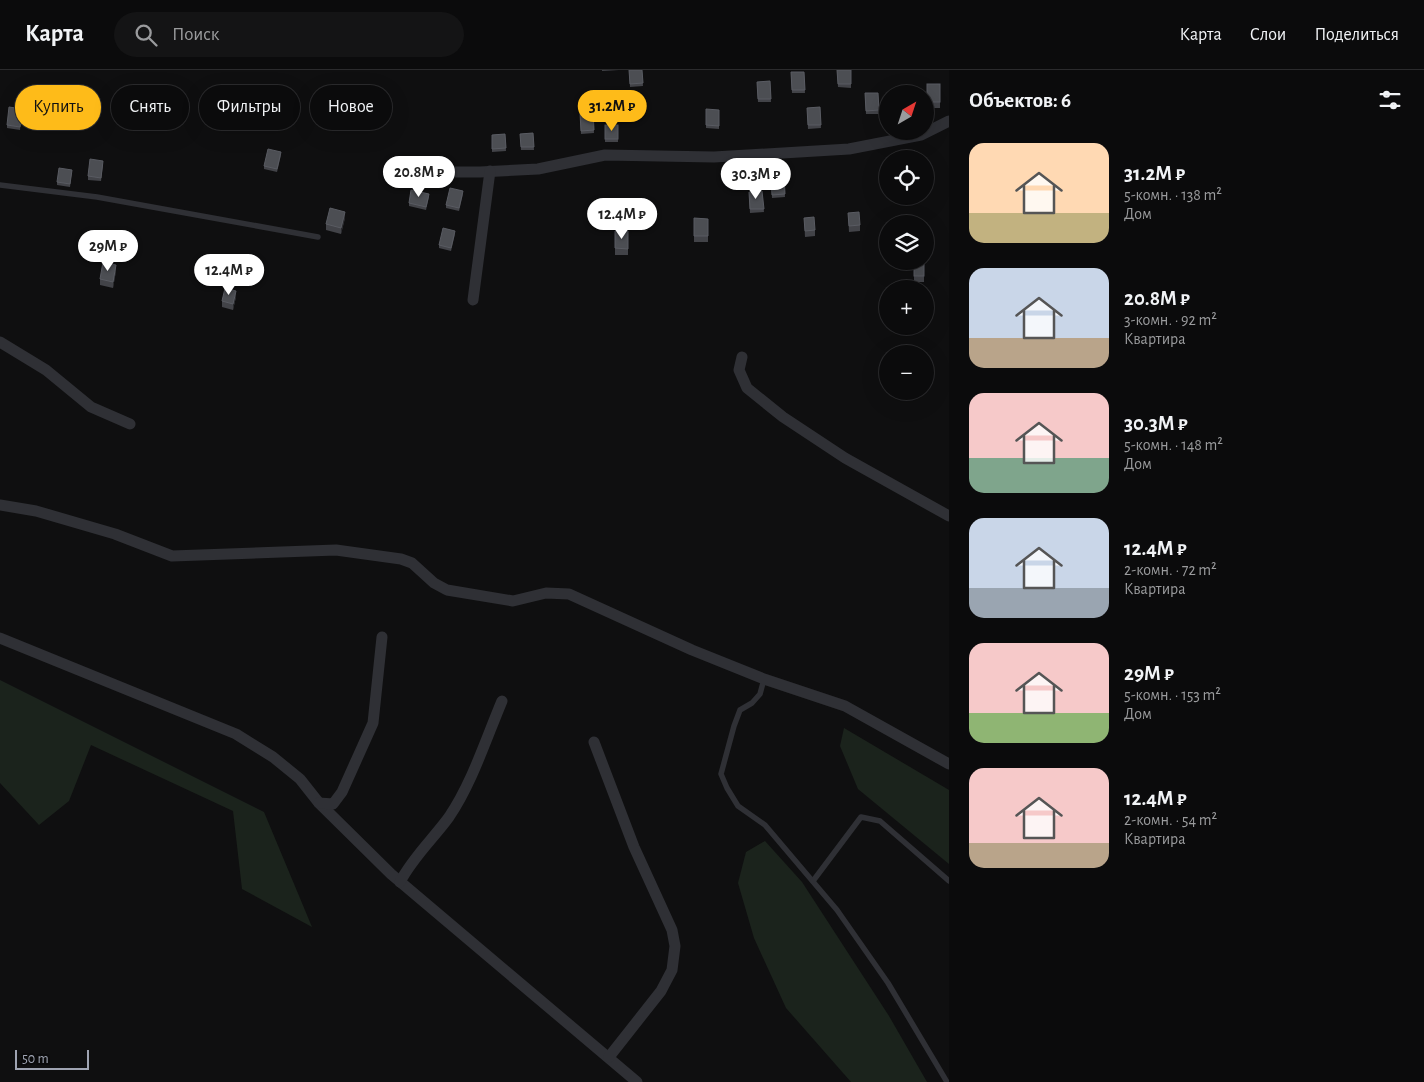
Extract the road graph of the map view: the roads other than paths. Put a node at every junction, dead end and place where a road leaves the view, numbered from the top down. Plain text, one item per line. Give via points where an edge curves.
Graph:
1 (949, 121) edge
2 (428, 168) dead end
3 (490, 171) junction
4 (0, 185) edge
5 (318, 237) dead end
6 (473, 300) dead end
7 (0, 342) edge
8 (742, 358) dead end
9 (130, 424) dead end
10 (0, 505) edge
11 (949, 516) edge
12 (382, 637) dead end
13 (0, 638) edge
14 (764, 679) junction
15 (502, 700) dead end
16 (594, 742) dead end
17 (949, 764) edge
18 (319, 803) junction
19 (949, 880) edge
20 (400, 882) junction
21 (812, 882) junction
22 (609, 1058) junction
23 (637, 1082) edge
24 (947, 1082) edge

1 - 3 street via 921,135 849,149 714,157 605,155 538,169
2 - 3 street via 450,172
3 - 6 street
4 - 5 lane via 97,197
7 - 9 street via 46,370 91,407
8 - 11 street via 739,370 747,388 783,418 845,458
10 - 14 street via 36,511 115,534 172,556 336,550 401,559 412,563 446,590 513,601 546,593 569,594
12 - 18 street via 373,723 342,792 333,804
13 - 18 street via 236,734 300,779
14 - 17 street via 846,706
14 - 21 lane via 760,694 740,710 721,774 738,806 766,825
15 - 20 street via 468,781 449,816 408,866
16 - 22 street via 676,946 672,970 661,991
18 - 20 street
19 - 21 lane via 880,821 861,817
20 - 22 street
21 - 24 lane via 837,910 888,983
22 - 23 street

